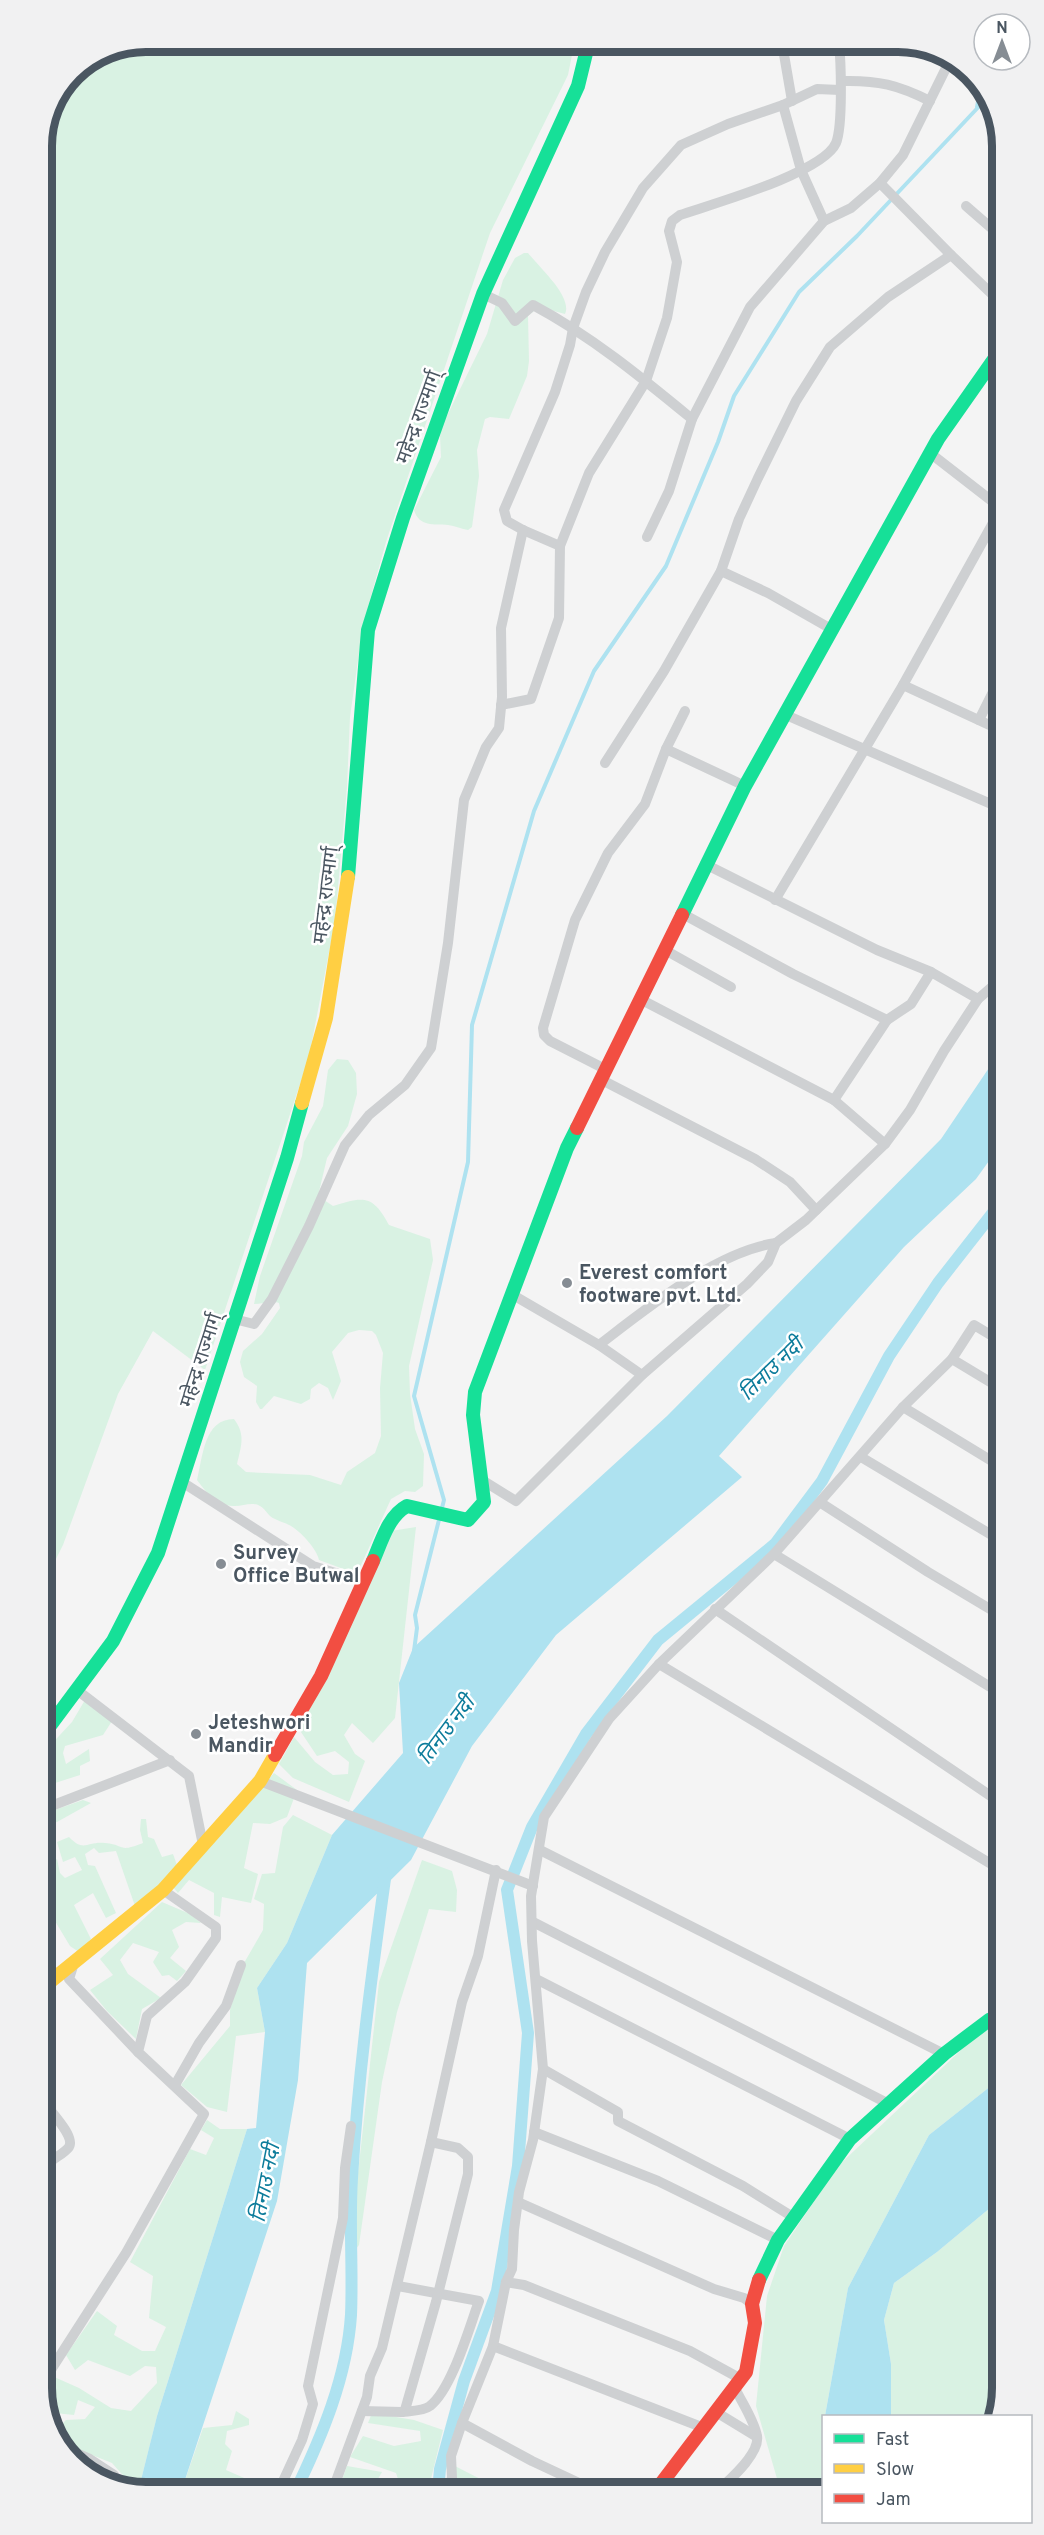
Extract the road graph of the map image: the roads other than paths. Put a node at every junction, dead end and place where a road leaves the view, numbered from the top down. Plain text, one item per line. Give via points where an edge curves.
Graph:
1 (586, 53) edge
2 (783, 53) edge
3 (839, 53) edge
4 (947, 67) edge
5 (841, 86) junction
6 (930, 100) junction
7 (787, 103) junction
8 (801, 170) junction
9 (879, 183) junction
10 (966, 206) dead end
11 (824, 221) junction
12 (992, 229) edge
13 (951, 255) junction
14 (483, 294) junction
15 (992, 294) edge
16 (573, 328) junction
17 (992, 362) edge
18 (646, 381) junction
19 (692, 418) junction
20 (930, 453) junction
21 (992, 500) edge
22 (992, 525) edge
23 (523, 530) junction
24 (647, 537) dead end
25 (560, 546) junction
26 (721, 571) junction
27 (833, 630) junction
28 (903, 685) junction
29 (992, 695) edge
30 (501, 705) junction
31 (685, 711) dead end
32 (786, 715) junction
33 (980, 720) junction
34 (992, 726) edge
35 (666, 749) junction
36 (864, 749) junction
37 (606, 763) dead end
38 (745, 786) junction
39 (992, 804) edge
40 (705, 864) junction
41 (775, 899) junction
42 (683, 914) junction
43 (665, 950) junction
44 (931, 972) junction
45 (731, 987) dead end
46 (992, 987) edge
47 (640, 999) junction
48 (978, 999) junction
49 (887, 1020) junction
50 (602, 1074) junction
51 (834, 1100) junction
52 (885, 1144) junction
53 (816, 1210) junction
54 (776, 1243) junction
55 (513, 1295) junction
56 (234, 1319) junction
57 (992, 1336) edge
58 (599, 1345) junction
59 (952, 1359) junction
60 (642, 1375) junction
61 (992, 1383) edge
62 (903, 1407) junction
63 (861, 1457) junction
64 (992, 1461) edge
65 (482, 1480) junction
66 (182, 1482) junction
67 (821, 1503) junction
68 (992, 1535) edge
69 (774, 1554) junction
70 (363, 1582) junction
71 (715, 1609) junction
72 (992, 1610) edge
73 (659, 1664) junction
74 (992, 1688) edge
75 (76, 1690) junction
76 (52, 1722) edge
77 (170, 1760) junction
78 (260, 1781) junction
79 (992, 1797) edge
80 (52, 1807) edge
81 (203, 1845) junction
82 (540, 1850) junction
83 (992, 1865) edge
84 (496, 1870) junction
85 (533, 1886) junction
86 (163, 1890) junction
87 (533, 1922) junction
88 (241, 1965) dead end
89 (73, 1966) junction
90 (536, 1979) junction
91 (52, 1981) edge
92 (992, 2019) edge
93 (138, 2052) junction
94 (944, 2054) junction
95 (543, 2069) junction
96 (175, 2085) junction
97 (889, 2104) junction
98 (52, 2113) edge
99 (351, 2126) dead end
100 (534, 2132) junction
101 (850, 2139) junction
102 (432, 2142) junction
103 (52, 2162) edge
104 (518, 2202) junction
105 (793, 2217) junction
106 (778, 2240) junction
107 (506, 2282) junction
108 (398, 2286) junction
109 (438, 2294) junction
110 (752, 2304) junction
111 (493, 2346) junction
112 (52, 2368) edge
113 (738, 2384) junction
114 (362, 2411) junction
115 (402, 2412) junction
116 (716, 2412) junction
117 (462, 2423) junction
118 (704, 2428) junction
119 (758, 2437) junction
120 (80, 2454) edge
121 (114, 2476) edge
122 (283, 2482) edge
123 (335, 2482) edge
124 (450, 2482) edge
125 (577, 2482) edge
126 (662, 2482) edge
127 (728, 2482) edge

1 - 14 main road, महेन्द्र राज्मार्ग् via 578,86
2 - 7 street
3 - 5 street
4 - 6 street
5 - 6 street via 871,80 902,87
5 - 7 street via 817,89
5 - 8 street via 836,143
6 - 9 street via 903,155
7 - 8 street
7 - 16 street via 681,145 643,188 605,252
8 - 11 street
8 - 18 street via 764,188 672,221 669,231 677,262 667,318
9 - 11 street via 851,208
9 - 13 street
10 - 12 street
11 - 19 street via 750,307
13 - 15 street
13 - 26 street via 888,297 830,347 796,401 758,478
14 - 16 street via 502,303 515,321 533,305
14 - 56 main road, महेन्द्र राज्मार्ग् via 403,518 368,630 348,884 326,1018 287,1158
16 - 18 street
16 - 23 street via 555,392 504,510 507,521
17 - 20 main road
18 - 19 street
18 - 25 street via 589,474
19 - 24 street via 669,491
20 - 21 street
20 - 27 main road
22 - 28 street
23 - 25 street
23 - 30 street via 501,628
25 - 30 street via 559,618 531,699
26 - 27 street
26 - 37 street
27 - 32 main road
28 - 33 street
28 - 36 street
29 - 33 street
30 - 56 street via 499,728 486,747 464,800 448,943 431,1048 405,1085 369,1115 345,1145 272,1299 254,1324
31 - 35 street
32 - 36 street
32 - 38 main road
33 - 34 street
35 - 38 street
35 - 50 street via 645,804 608,854 575,920 543,1028 550,1041
36 - 39 street
36 - 41 street
38 - 40 main road
40 - 41 street
40 - 42 main road
41 - 44 street
42 - 43 main road
42 - 49 street
43 - 45 street
43 - 47 main road
44 - 48 street
44 - 49 street via 911,1004
46 - 48 street
47 - 50 main road
47 - 51 street
48 - 52 street
49 - 51 street
50 - 53 street via 755,1159 790,1182
50 - 55 main road via 567,1148
51 - 52 street
52 - 53 street
53 - 54 street
54 - 58 street via 759,1245 709,1268
54 - 60 street via 768,1262 747,1284
55 - 58 street
55 - 65 main road via 475,1392 473,1415
56 - 66 main road, महेन्द्र राज्मार्ग्
57 - 59 street via 974,1325
58 - 60 street
59 - 61 street
59 - 62 street
60 - 65 street via 516,1500
62 - 63 street
62 - 64 street
63 - 67 street
63 - 68 street
65 - 70 main road via 484,1502 468,1520 407,1506 400,1509
66 - 70 street via 313,1566
66 - 75 main road, महेन्द्र राज्मार्ग् via 158,1554 113,1641
67 - 69 street
67 - 72 street
69 - 71 street
69 - 74 street
70 - 78 main road via 321,1676
71 - 73 street
71 - 79 street
73 - 82 street via 609,1719 580,1760 544,1817
73 - 83 street
75 - 76 main road, महेन्द्र राज्मार्ग्
75 - 77 street
77 - 80 street
77 - 81 street via 189,1776
78 - 81 main road
78 - 84 street
81 - 86 main road
82 - 85 street
82 - 94 street
84 - 85 street
84 - 102 street
85 - 87 street
86 - 89 main road
86 - 93 street via 216,1927 216,1938 185,1982 147,2016
87 - 90 street
87 - 97 street
88 - 96 street via 226,2006
89 - 91 main road
89 - 93 street via 69,1979
90 - 95 street
90 - 101 street
92 - 94 main road
93 - 96 street
94 - 97 main road
95 - 100 street
95 - 105 street via 618,2112 618,2121 743,2186
96 - 112 street via 204,2114 126,2253
97 - 101 main road
98 - 103 street via 67,2133 70,2146
99 - 122 street via 343,2218 308,2386 313,2404
100 - 104 street
100 - 106 street via 658,2181
101 - 105 main road
102 - 108 street
102 - 109 street via 458,2148 468,2157 468,2174
104 - 107 street via 512,2270
104 - 110 street
105 - 106 main road
106 - 110 main road via 756,2286
107 - 111 street
107 - 113 street via 524,2285 690,2351
108 - 109 street
108 - 114 street
109 - 115 street
109 - 115 street via 479,2301 441,2394 428,2408
110 - 113 main road via 755,2323 746,2372
111 - 117 street
111 - 118 street
113 - 116 main road
113 - 119 street
114 - 115 street
114 - 123 street
116 - 118 main road
116 - 119 street
117 - 124 street via 451,2456
117 - 125 street
118 - 126 main road
119 - 127 street via 755,2449
120 - 121 street

